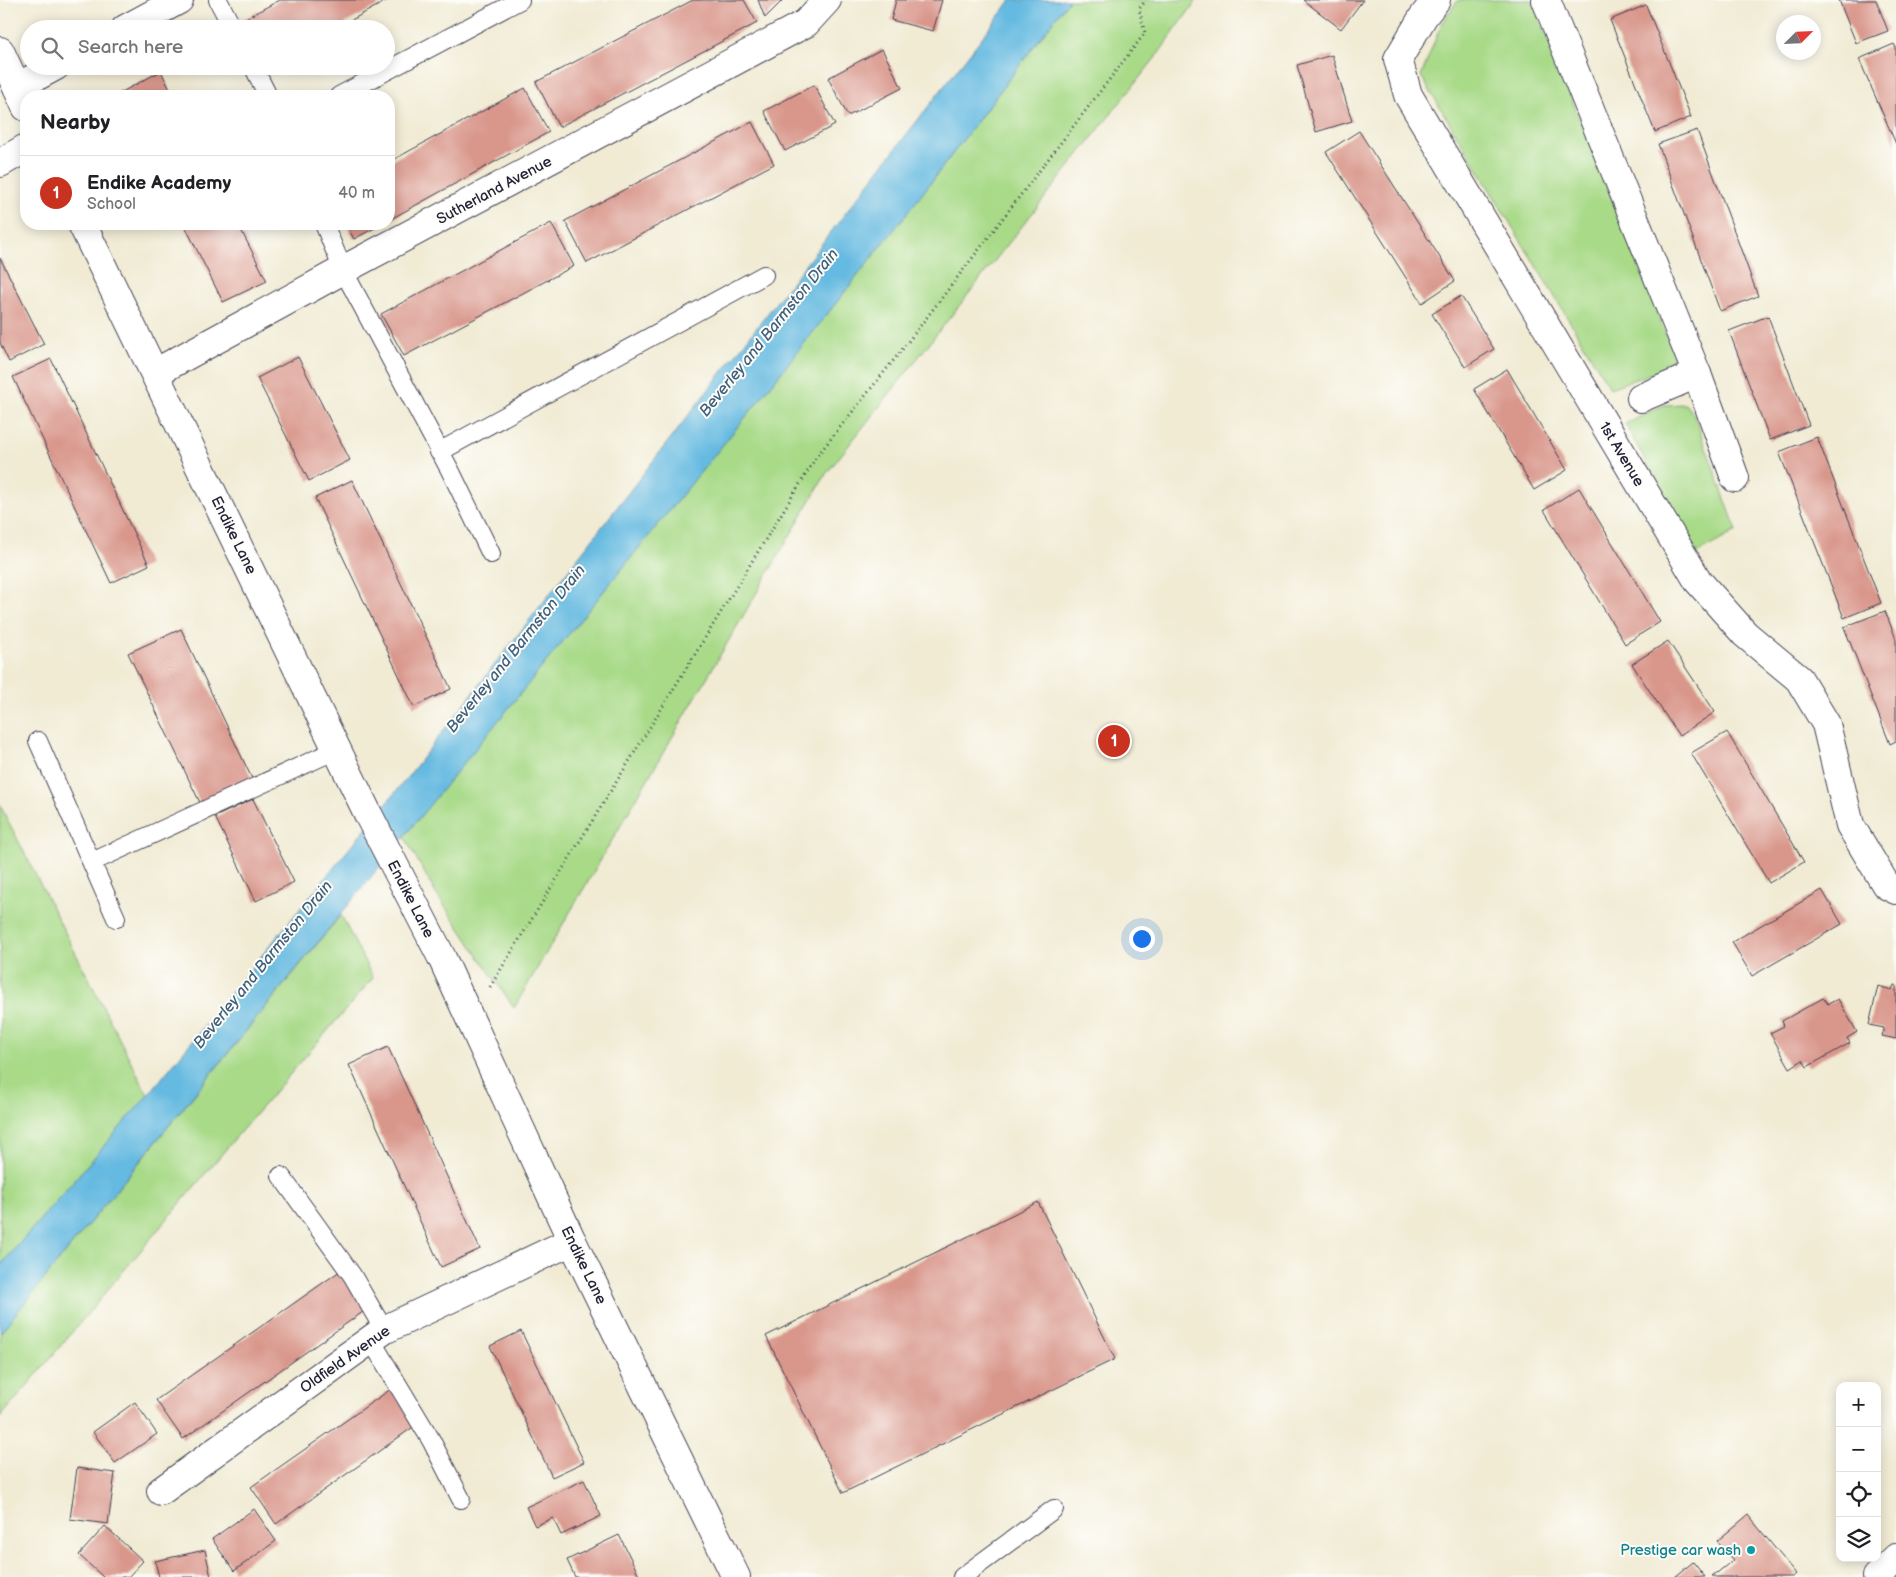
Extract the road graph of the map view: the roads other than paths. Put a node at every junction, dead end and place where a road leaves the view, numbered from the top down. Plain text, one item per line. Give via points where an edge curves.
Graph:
1 (179, 0) edge
2 (218, 0) edge
3 (520, 0) edge
4 (826, 0) edge
5 (1436, 0) edge
6 (1546, 0) edge
7 (142, 20) edge
8 (228, 20) edge
9 (0, 51) edge
10 (395, 66) edge
11 (46, 75) edge
12 (257, 75) edge
13 (379, 75) edge
14 (30, 90) edge
15 (265, 90) edge
16 (350, 90) edge
17 (20, 93) edge
18 (20, 151) edge
19 (0, 163) edge
20 (85, 230) edge
21 (326, 230) edge
22 (343, 270) junction
23 (764, 275) dead end
24 (155, 373) junction
25 (1697, 374) junction
26 (1641, 398) dead end
27 (439, 452) junction
28 (1735, 478) dead end
29 (491, 554) dead end
30 (38, 741) dead end
31 (338, 749) junction
32 (92, 862) junction
33 (1896, 890) edge
34 (116, 918) dead end
35 (281, 1176) dead end
36 (572, 1241) junction
37 (377, 1335) junction
38 (161, 1491) dead end
39 (461, 1499) dead end
40 (1054, 1509) dead end
41 (1896, 1558) edge
42 (736, 1577) edge
43 (962, 1577) edge
44 (1877, 1577) edge

1 - 7 street
2 - 8 lane
3 - 10 lane
4 - 22 street, Sutherland Avenue via 806,23
5 - 33 street, 1st Avenue via 1398,59 1408,95 1698,581 1745,634 1799,679 1826,724 1850,825 1886,885
6 - 25 street
9 - 17 street
11 - 14 street
12 - 15 lane
13 - 16 lane
18 - 19 street
20 - 24 street, Endike Lane
21 - 22 lane
22 - 24 street, Sutherland Avenue
22 - 27 lane
23 - 27 lane
24 - 31 street, Endike Lane
25 - 26 street
25 - 28 street
27 - 29 lane
30 - 32 lane
31 - 32 lane
31 - 36 street, Endike Lane via 442,958
32 - 34 lane
35 - 37 lane via 352,1275
36 - 37 street, Oldfield Avenue
36 - 42 street, Endike Lane
37 - 38 street, Oldfield Avenue
37 - 39 lane
40 - 43 lane
41 - 44 street

